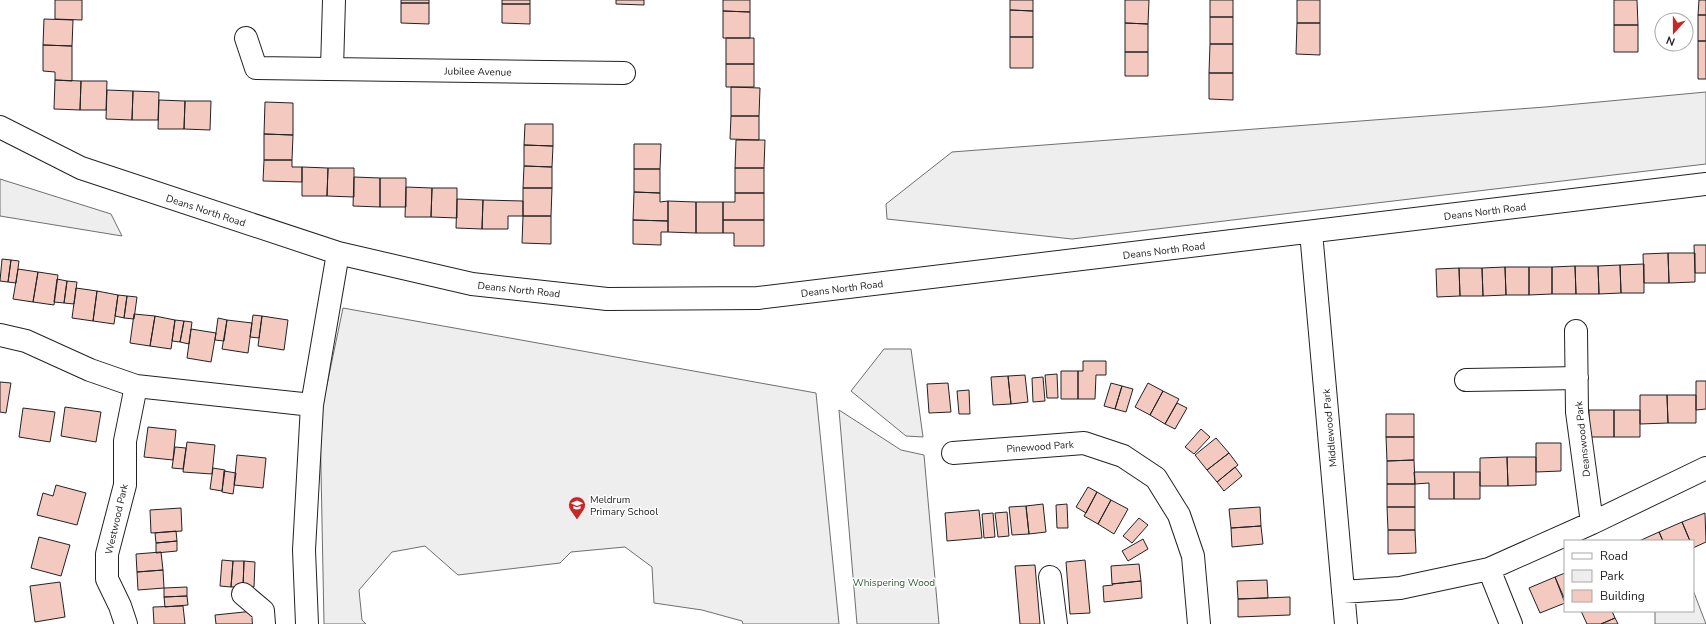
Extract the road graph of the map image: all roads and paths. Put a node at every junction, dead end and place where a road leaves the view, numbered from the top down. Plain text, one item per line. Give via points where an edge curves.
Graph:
1 (334, 0) edge
2 (246, 38) dead end
3 (332, 68) junction
4 (624, 73) dead end
5 (0, 127) edge
6 (1706, 184) edge
7 (1311, 232) junction
8 (338, 254) junction
9 (1576, 331) dead end
10 (0, 335) edge
11 (1577, 378) junction
12 (1466, 380) dead end
13 (136, 386) junction
14 (312, 405) junction
15 (953, 452) dead end
16 (1706, 468) edge
17 (1592, 523) junction
18 (1489, 569) junction
19 (1050, 577) dead end
20 (1343, 592) junction
21 (243, 594) dead end
22 (126, 624) edge
23 (264, 624) edge
24 (307, 624) edge
25 (1056, 624) edge
26 (1199, 624) edge
27 (1346, 624) edge
28 (1511, 624) edge

1 - 3 street
2 - 3 street, Jubilee Avenue via 256,68
3 - 4 street, Jubilee Avenue
5 - 8 street, Deans North Road via 80,168
6 - 7 street, Deans North Road
7 - 8 street, Deans North Road via 758,298 607,299 472,284
7 - 20 street, Middlewood Park
8 - 14 street
9 - 11 street, Deanswood Park
10 - 13 street via 26,341 90,370
11 - 12 street
11 - 17 street, Deanswood Park via 1577,412
13 - 14 street
13 - 22 street, Westwood Park via 125,441 125,485 107,554 106,579
14 - 24 street via 304,550
15 - 26 street, Pinewood Park via 1084,443 1123,456 1156,478 1179,514 1193,556
16 - 17 street
17 - 18 street
18 - 20 street via 1400,588
18 - 28 street
19 - 25 street
20 - 27 street, Middlewood Park
21 - 23 street via 263,611

